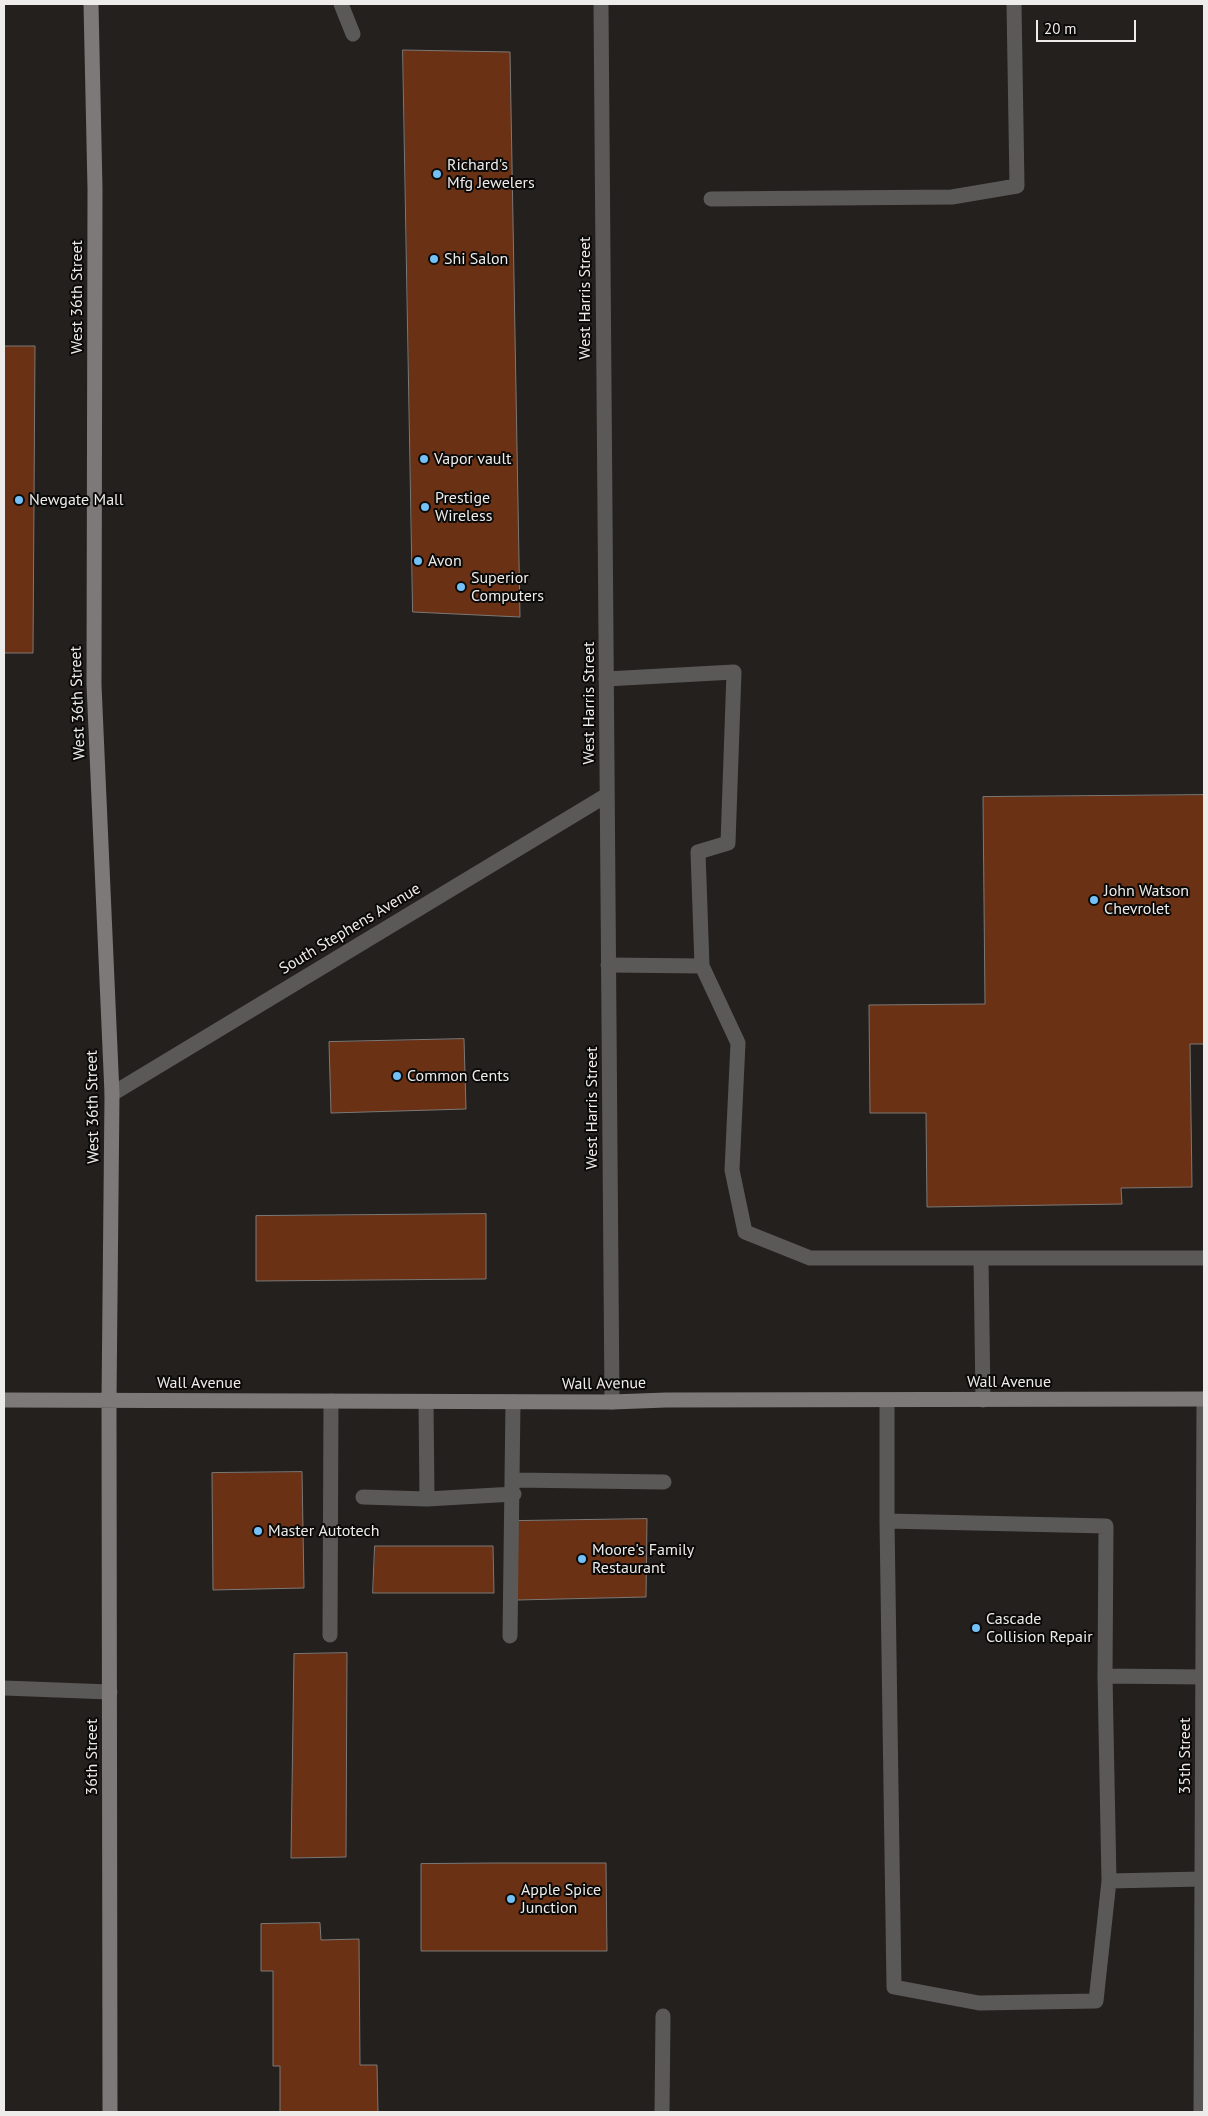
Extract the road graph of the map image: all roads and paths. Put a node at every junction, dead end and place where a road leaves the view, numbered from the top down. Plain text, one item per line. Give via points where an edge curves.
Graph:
1 (91, 4) edge
2 (341, 4) edge
3 (601, 4) edge
4 (1014, 4) edge
5 (354, 34) dead end
6 (711, 199) dead end
7 (606, 680) junction
8 (607, 795) junction
9 (608, 965) junction
10 (702, 966) junction
11 (112, 1094) junction
12 (981, 1258) junction
13 (1204, 1258) edge
14 (1204, 1399) edge
15 (4, 1400) edge
16 (887, 1400) junction
17 (983, 1400) junction
18 (109, 1401) junction
19 (331, 1401) junction
20 (426, 1402) junction
21 (513, 1402) junction
22 (612, 1402) junction
23 (664, 1482) dead end
24 (514, 1487) junction
25 (363, 1497) dead end
26 (427, 1499) junction
27 (887, 1521) junction
28 (330, 1636) dead end
29 (510, 1636) dead end
30 (1105, 1676) junction
31 (1203, 1677) junction
32 (4, 1688) edge
33 (110, 1692) junction
34 (1202, 1879) junction
35 (1109, 1881) junction
36 (662, 2016) dead end
37 (110, 2112) edge
38 (662, 2112) edge
39 (1201, 2112) edge

1 - 11 main road, West 36th Street via 95,189 94,685
2 - 5 street
3 - 7 street, West Harris Street
4 - 6 street via 1017,186 952,198
7 - 8 street, West Harris Street
7 - 10 street via 734,672 728,843 698,852
8 - 9 street, West Harris Street
8 - 11 street, South Stephens Avenue
9 - 10 street
9 - 22 street, West Harris Street
10 - 12 street via 738,1043 732,1170 745,1232 810,1258
11 - 18 main road, West 36th Street
12 - 13 street
12 - 17 street
14 - 17 main road, Wall Avenue
14 - 31 street, 35th Street
15 - 18 main road, Wall Avenue
16 - 17 main road, Wall Avenue
16 - 22 main road, Wall Avenue
16 - 27 street
18 - 19 main road, Wall Avenue
18 - 33 main road, 36th Street
19 - 20 main road, Wall Avenue
19 - 28 street
20 - 21 main road, Wall Avenue
20 - 26 street
21 - 22 main road, Wall Avenue
21 - 24 street
23 - 24 street
24 - 26 street
24 - 29 street
25 - 26 street
27 - 30 street via 1106,1526
27 - 35 street via 894,1987 979,2003 1096,2001
30 - 31 street
30 - 35 street
31 - 34 street, 35th Street
32 - 33 street
33 - 37 main road, 36th Street
34 - 35 street
34 - 39 street, 35th Street
36 - 38 street

